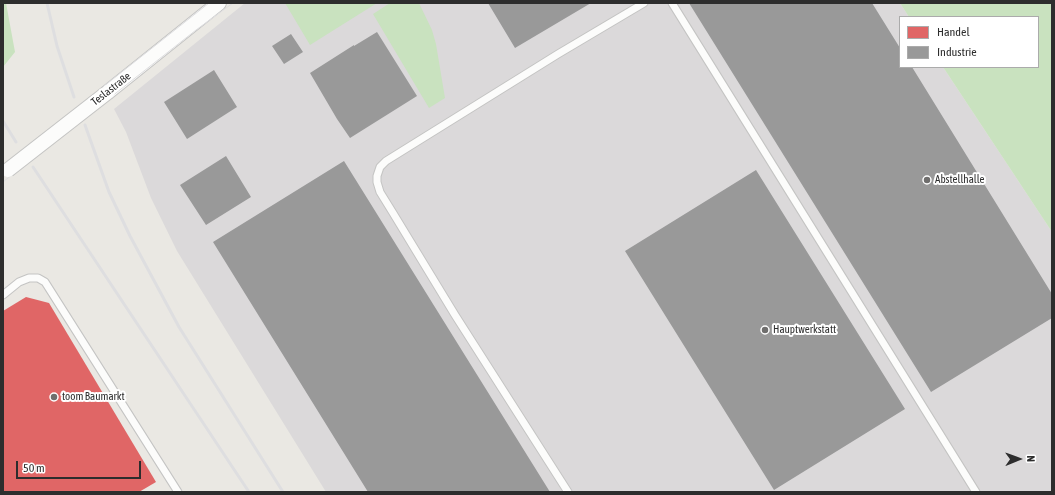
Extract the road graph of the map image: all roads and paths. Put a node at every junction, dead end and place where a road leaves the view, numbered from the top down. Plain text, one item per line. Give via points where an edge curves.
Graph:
1 (220, 3) edge
2 (644, 3) edge
3 (672, 3) edge
4 (6, 172) edge
5 (3, 295) edge
6 (178, 492) edge
7 (568, 492) edge
8 (976, 492) edge

1 - 4 street, Teslastraße, bridge
2 - 7 lane via 386,161 380,167 377,176 380,192
3 - 8 lane
5 - 6 lane via 29,278 38,278 45,282

